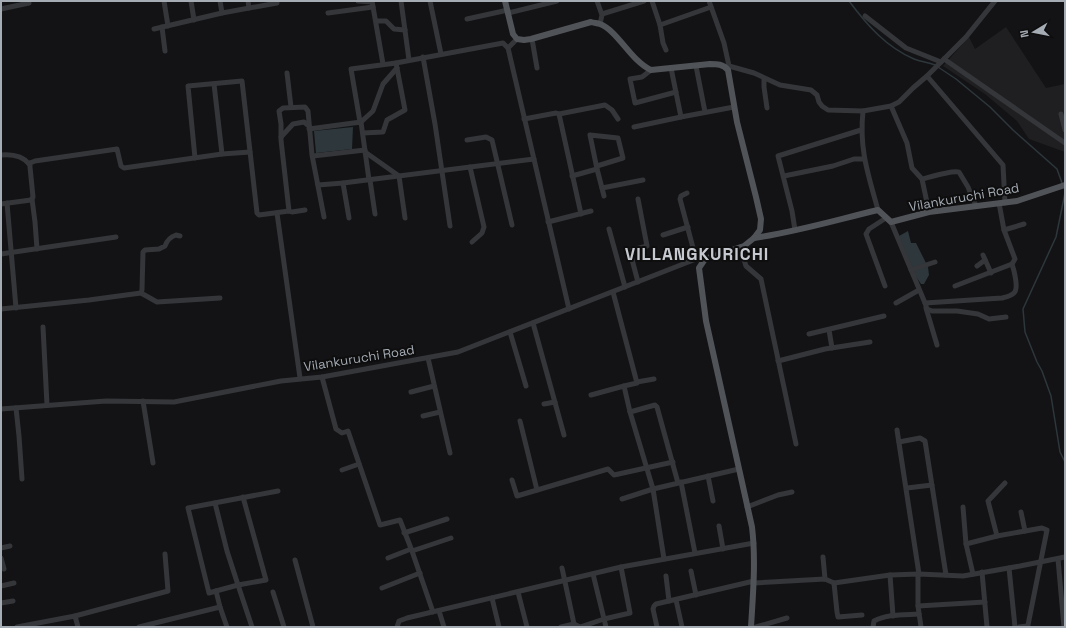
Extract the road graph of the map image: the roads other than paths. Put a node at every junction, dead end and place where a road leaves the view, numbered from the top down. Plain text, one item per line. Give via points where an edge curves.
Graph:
1 (164, 1) edge
2 (191, 1) edge
3 (220, 1) edge
4 (248, 1) edge
5 (277, 1) edge
6 (358, 1) edge
7 (400, 1) edge
8 (430, 1) edge
9 (505, 1) edge
10 (557, 1) edge
11 (597, 1) edge
12 (644, 1) edge
13 (652, 1) edge
14 (709, 1) edge
15 (995, 1) edge
16 (29, 3) dead end
17 (372, 3) edge
18 (711, 7) junction
19 (249, 8) junction
20 (1, 9) edge
21 (508, 12) junction
22 (222, 13) junction
23 (328, 13) dead end
24 (602, 14) junction
25 (865, 16) dead end
26 (467, 19) dead end
27 (194, 20) junction
28 (376, 21) junction
29 (600, 24) junction
30 (660, 25) junction
31 (168, 26) junction
32 (162, 27) junction
33 (154, 29) dead end
34 (405, 30) junction
35 (517, 39) junction
36 (532, 39) junction
37 (508, 48) junction
38 (666, 50) dead end
39 (165, 51) dead end
40 (441, 54) junction
41 (422, 57) junction
42 (409, 60) junction
43 (942, 61) junction
44 (383, 64) junction
45 (396, 65) junction
46 (696, 66) junction
47 (727, 66) junction
48 (537, 68) dead end
49 (671, 68) junction
50 (651, 70) junction
51 (287, 73) dead end
52 (927, 76) junction
53 (764, 79) junction
54 (214, 84) junction
55 (676, 92) junction
56 (891, 106) junction
57 (291, 107) junction
58 (734, 107) junction
59 (767, 108) dead end
60 (863, 111) junction
61 (705, 112) junction
62 (559, 114) junction
63 (1061, 114) dead end
64 (681, 117) junction
65 (524, 119) junction
66 (618, 119) dead end
67 (361, 122) junction
68 (309, 127) junction
69 (634, 127) dead end
70 (861, 130) junction
71 (1065, 130) edge
72 (363, 133) junction
73 (280, 137) junction
74 (467, 140) dead end
75 (1065, 143) edge
76 (365, 151) junction
77 (250, 152) junction
78 (222, 154) junction
79 (1, 155) edge
80 (313, 156) junction
81 (195, 158) junction
82 (534, 159) junction
83 (864, 159) junction
84 (30, 163) junction
85 (497, 164) junction
86 (470, 167) junction
87 (597, 167) junction
88 (441, 171) junction
89 (399, 176) junction
90 (572, 176) junction
91 (784, 176) junction
92 (370, 180) junction
93 (643, 180) dead end
94 (922, 180) junction
95 (343, 183) junction
96 (318, 185) junction
97 (1065, 185) edge
98 (602, 188) junction
99 (687, 193) dead end
100 (604, 196) dead end
101 (32, 199) junction
102 (638, 199) dead end
103 (4, 203) edge
104 (1002, 203) junction
105 (976, 206) junction
106 (305, 210) dead end
107 (878, 210) junction
108 (289, 211) junction
109 (591, 211) dead end
110 (929, 212) junction
111 (277, 213) junction
112 (375, 214) dead end
113 (581, 214) junction
114 (324, 217) dead end
115 (349, 218) dead end
116 (405, 218) dead end
117 (888, 220) junction
118 (548, 222) junction
119 (1024, 224) dead end
120 (512, 225) dead end
121 (450, 226) dead end
122 (688, 227) junction
123 (609, 229) dead end
124 (795, 230) junction
125 (1004, 230) junction
126 (663, 235) dead end
127 (180, 236) dead end
128 (116, 237) dead end
129 (754, 238) junction
130 (472, 242) dead end
131 (740, 247) junction
132 (37, 249) junction
133 (11, 252) junction
134 (1, 254) edge
135 (696, 259) junction
136 (705, 259) junction
137 (935, 262) dead end
138 (1012, 264) junction
139 (977, 266) dead end
140 (911, 270) junction
141 (990, 272) junction
142 (638, 282) junction
143 (885, 286) dead end
144 (955, 286) dead end
145 (625, 287) junction
146 (919, 290) junction
147 (613, 292) junction
148 (141, 293) junction
149 (220, 298) dead end
150 (896, 303) dead end
151 (925, 303) junction
152 (16, 308) junction
153 (1, 309) edge
154 (569, 309) junction
155 (884, 316) dead end
156 (1006, 317) dead end
157 (533, 323) junction
158 (43, 327) dead end
159 (829, 330) junction
160 (510, 332) junction
161 (808, 334) dead end
162 (870, 342) dead end
163 (937, 345) dead end
164 (832, 348) junction
165 (428, 358) junction
166 (778, 360) junction
167 (322, 377) junction
168 (300, 378) junction
169 (654, 379) dead end
170 (637, 382) junction
171 (434, 386) junction
172 (526, 386) dead end
173 (624, 386) junction
174 (411, 392) dead end
175 (591, 395) dead end
176 (143, 401) junction
177 (555, 402) junction
178 (544, 404) dead end
179 (47, 405) junction
180 (16, 408) junction
181 (1, 409) edge
182 (440, 412) junction
183 (630, 412) junction
184 (423, 416) dead end
185 (520, 421) dead end
186 (897, 430) dead end
187 (564, 435) dead end
188 (899, 442) junction
189 (796, 444) dead end
190 (450, 453) dead end
191 (673, 462) junction
192 (153, 463) dead end
193 (360, 464) junction
194 (647, 468) junction
195 (739, 469) junction
196 (342, 470) dead end
197 (708, 476) junction
198 (22, 479) dead end
199 (512, 480) dead end
200 (680, 482) junction
201 (1005, 483) dead end
202 (932, 485) junction
203 (906, 488) junction
204 (653, 489) junction
205 (537, 490) junction
206 (278, 491) dead end
207 (792, 492) dead end
208 (243, 497) junction
209 (622, 499) dead end
210 (713, 501) dead end
211 (215, 503) junction
212 (747, 507) junction
213 (963, 507) dead end
214 (1022, 512) dead end
215 (447, 519) dead end
216 (719, 526) dead end
217 (1025, 531) junction
218 (404, 533) junction
219 (997, 536) junction
220 (451, 538) dead end
221 (754, 543) junction
222 (966, 544) junction
223 (10, 546) dead end
224 (1, 548) edge
225 (723, 549) junction
226 (412, 550) junction
227 (694, 553) junction
228 (164, 554) dead end
229 (1065, 557) edge
230 (1, 558) edge
231 (388, 558) dead end
232 (823, 558) dead end
233 (664, 559) junction
234 (1058, 559) junction
235 (295, 560) dead end
236 (1041, 562) junction
237 (621, 567) junction
238 (562, 568) dead end
239 (1009, 568) junction
240 (4, 569) dead end
241 (691, 571) dead end
242 (982, 572) junction
243 (420, 573) junction
244 (593, 574) junction
245 (918, 574) junction
246 (973, 574) junction
247 (890, 575) junction
248 (946, 575) junction
249 (666, 576) dead end
250 (825, 579) junction
251 (565, 581) junction
252 (754, 582) junction
253 (14, 583) dead end
254 (834, 583) junction
255 (238, 585) junction
256 (1, 586) edge
257 (382, 588) dead end
258 (216, 591) junction
259 (273, 592) dead end
260 (518, 592) junction
261 (696, 595) junction
262 (492, 598) junction
263 (676, 600) junction
264 (13, 601) dead end
265 (668, 601) junction
266 (985, 602) junction
267 (1, 603) edge
268 (918, 606) junction
269 (220, 607) junction
270 (439, 611) junction
271 (433, 612) junction
272 (919, 614) junction
273 (862, 615) dead end
274 (76, 616) junction
275 (893, 616) junction
276 (787, 618) dead end
277 (604, 619) junction
278 (168, 620) junction
279 (574, 624) junction
280 (146, 626) edge
281 (17, 627) edge
282 (78, 627) edge
283 (139, 627) edge
284 (169, 627) edge
285 (227, 627) edge
286 (252, 627) edge
287 (284, 627) edge
288 (313, 627) edge
289 (397, 627) edge
290 (444, 627) edge
291 (499, 627) edge
292 (527, 627) edge
293 (561, 627) edge
294 (606, 627) edge
295 (657, 627) edge
296 (682, 627) edge
297 (751, 627) edge
298 (756, 627) edge
299 (873, 627) edge
300 (921, 627) edge
301 (988, 627) edge
302 (1015, 627) edge
303 (1019, 627) edge
304 (1027, 627) edge
305 (1064, 627) edge

1 - 31 street
2 - 27 street
3 - 22 street
4 - 19 street
5 - 19 street
6 - 17 street
7 - 34 street
8 - 40 street
9 - 21 main road
10 - 21 street
11 - 24 street
12 - 24 street
13 - 30 street
14 - 18 street
15 - 43 street via 966,37
16 - 20 street
17 - 23 street
17 - 28 street
18 - 30 street
18 - 47 street via 724,43
19 - 22 street
21 - 26 street
21 - 35 main road
22 - 27 street
24 - 29 street
25 - 43 street via 906,48
27 - 31 street
28 - 34 street via 386,21 394,30
28 - 44 street
29 - 36 main road via 591,22
29 - 50 main road via 643,66
30 - 38 street
31 - 32 street
32 - 33 street
32 - 39 street
34 - 42 street
35 - 36 main road
35 - 37 street
36 - 48 street
37 - 40 street via 503,42
37 - 65 street
40 - 41 street
41 - 42 street
41 - 88 street
42 - 45 street
43 - 52 street
43 - 75 street
44 - 45 street
44 - 67 street via 351,69
45 - 67 street via 383,84 374,111
45 - 72 street via 405,110 386,120 383,132
46 - 47 main road
46 - 49 main road
46 - 61 street
47 - 53 street via 754,73
47 - 58 main road
49 - 50 main road
49 - 55 street
50 - 55 street via 642,77 630,79 635,102
51 - 57 street
52 - 56 street via 899,102
52 - 104 street via 1003,165
53 - 59 street
53 - 60 street via 780,85 811,90 828,110
54 - 77 street via 242,81
54 - 78 street
54 - 81 street via 188,86
55 - 64 street
56 - 60 street
56 - 94 street via 907,143 912,168
57 - 68 street via 307,108
57 - 73 street via 279,111
58 - 61 street
58 - 129 main road via 761,219 760,230
60 - 70 street
61 - 64 street
62 - 65 street
62 - 66 street via 605,105
62 - 90 street
63 - 71 street
64 - 69 street
65 - 82 street
67 - 68 street
67 - 72 street
68 - 73 street via 304,122 293,124
68 - 80 street
70 - 83 street
70 - 91 street via 778,156
72 - 76 street
73 - 108 street
74 - 85 street via 490,138
76 - 80 street
76 - 89 street
76 - 92 street
77 - 78 street
77 - 111 street via 257,213
78 - 81 street
79 - 84 street via 12,154
80 - 96 street
81 - 84 street via 124,168 121,166 117,149
82 - 85 street
82 - 118 street
83 - 91 street
83 - 107 street
84 - 101 street
85 - 86 street
85 - 120 street
86 - 88 street
86 - 130 street via 484,227 482,233
87 - 87 street via 590,136 618,138 623,158
87 - 90 street
87 - 98 street
88 - 89 street
88 - 121 street
89 - 92 street
89 - 116 street
90 - 113 street
91 - 124 street
92 - 95 street
92 - 112 street
93 - 98 street
94 - 105 street via 954,171 959,172
94 - 110 street
95 - 96 street
95 - 115 street
96 - 114 street
97 - 104 main road, Vilankuruchi Road via 1017,201
98 - 100 street
99 - 122 street via 680,199
101 - 103 street
101 - 132 street
102 - 142 street via 647,246 630,252
103 - 133 street
104 - 105 main road, Vilankuruchi Road
104 - 125 street
105 - 110 main road, Vilankuruchi Road
106 - 108 street
107 - 117 main road
107 - 124 main road
108 - 111 street
109 - 113 street
110 - 117 main road, Vilankuruchi Road
111 - 168 street
113 - 118 street
117 - 140 street
117 - 143 street via 869,229 866,234
118 - 154 street
119 - 125 street
122 - 126 street
122 - 135 street
123 - 145 street
124 - 129 main road
125 - 138 street via 1015,259
127 - 148 street via 171,237 165,246 159,249 143,252
128 - 132 street
129 - 131 main road
131 - 136 main road
131 - 166 street via 746,266 760,279
132 - 133 street
133 - 134 street
133 - 152 street
135 - 136 street, Vilankuruchi Road
135 - 142 street, Vilankuruchi Road
136 - 195 main road via 699,268 706,321
137 - 140 street
138 - 141 street
138 - 151 street via 1017,288 1013,295
139 - 141 street via 984,257
140 - 146 street
141 - 144 street
142 - 145 street, Vilankuruchi Road
145 - 147 street, Vilankuruchi Road
146 - 150 street
146 - 151 street
147 - 154 street, Vilankuruchi Road
147 - 170 street
148 - 149 street via 157,302
148 - 152 street
151 - 156 street via 932,311 957,311 978,314 989,319
151 - 163 street
152 - 153 street
154 - 157 street, Vilankuruchi Road
155 - 159 street
157 - 160 street, Vilankuruchi Road
157 - 177 street
158 - 179 street
159 - 161 street
159 - 164 street
160 - 165 street, Vilankuruchi Road via 458,352
160 - 172 street
162 - 164 street
164 - 166 street
165 - 167 street, Vilankuruchi Road
165 - 171 street
166 - 189 street
167 - 168 street, Vilankuruchi Road
167 - 193 street via 336,429 342,433 348,431
168 - 176 street, Vilankuruchi Road via 174,402
169 - 170 street
170 - 173 street
171 - 174 street
171 - 182 street
173 - 175 street
173 - 183 street
176 - 179 street, Vilankuruchi Road
176 - 192 street
177 - 178 street
177 - 187 street
179 - 180 street, Vilankuruchi Road
180 - 181 street, Vilankuruchi Road
180 - 198 street
182 - 184 street
182 - 190 street
183 - 191 street via 655,405 657,407
183 - 194 street
185 - 205 street
186 - 188 street
188 - 202 street via 920,438 925,440
188 - 203 street
191 - 194 street
191 - 200 street
193 - 196 street
193 - 218 street via 380,526 400,520
194 - 204 street
194 - 205 street via 614,475 608,469
195 - 197 street
195 - 212 main road
197 - 200 street
197 - 210 street
199 - 205 street via 517,496
200 - 204 street
200 - 227 street
201 - 219 street via 988,501
202 - 203 street
202 - 248 street
203 - 245 street
204 - 209 street
204 - 233 street
206 - 208 street
207 - 212 street
208 - 211 street
208 - 255 street via 266,580
211 - 255 street
211 - 258 street via 188,508 209,593
212 - 221 main road
213 - 222 street
214 - 217 street
215 - 218 street
216 - 225 street
217 - 219 street
217 - 236 street via 1042,528 1047,530
218 - 226 street
219 - 222 street
220 - 226 street
221 - 225 street
221 - 252 main road
222 - 246 street
223 - 224 street
225 - 227 street
226 - 231 street
226 - 243 street
227 - 233 street
228 - 274 street via 168,591
229 - 234 street
230 - 240 street
232 - 250 street
233 - 237 street
234 - 236 street
234 - 305 street
235 - 288 street
236 - 239 street
236 - 304 street
237 - 244 street
237 - 277 street via 630,613
238 - 251 street
239 - 242 street
239 - 302 street
241 - 261 street
242 - 246 street
242 - 266 street
243 - 257 street
243 - 271 street
244 - 251 street
244 - 277 street
245 - 247 street
245 - 248 street
245 - 268 street
246 - 248 street
247 - 254 street
247 - 275 street
249 - 265 street
250 - 252 street
250 - 254 street
251 - 260 street
251 - 279 street
252 - 261 street
252 - 297 main road
253 - 256 street
254 - 273 street via 838,618
255 - 258 street
255 - 286 street
258 - 269 street
259 - 287 street
260 - 262 street
260 - 292 street
261 - 263 street
262 - 270 street
262 - 291 street
263 - 265 street
263 - 296 street
264 - 267 street
265 - 295 street via 654,606
266 - 268 street
266 - 301 street
268 - 272 street
269 - 278 street
269 - 285 street
270 - 271 street
270 - 290 street
271 - 289 street via 399,621
272 - 275 street
272 - 300 street
274 - 281 street
274 - 282 street
275 - 299 street via 879,618 874,621
276 - 298 street
277 - 279 street via 580,627
277 - 294 street
278 - 280 street
278 - 284 street
279 - 293 street
280 - 283 street
303 - 304 street

